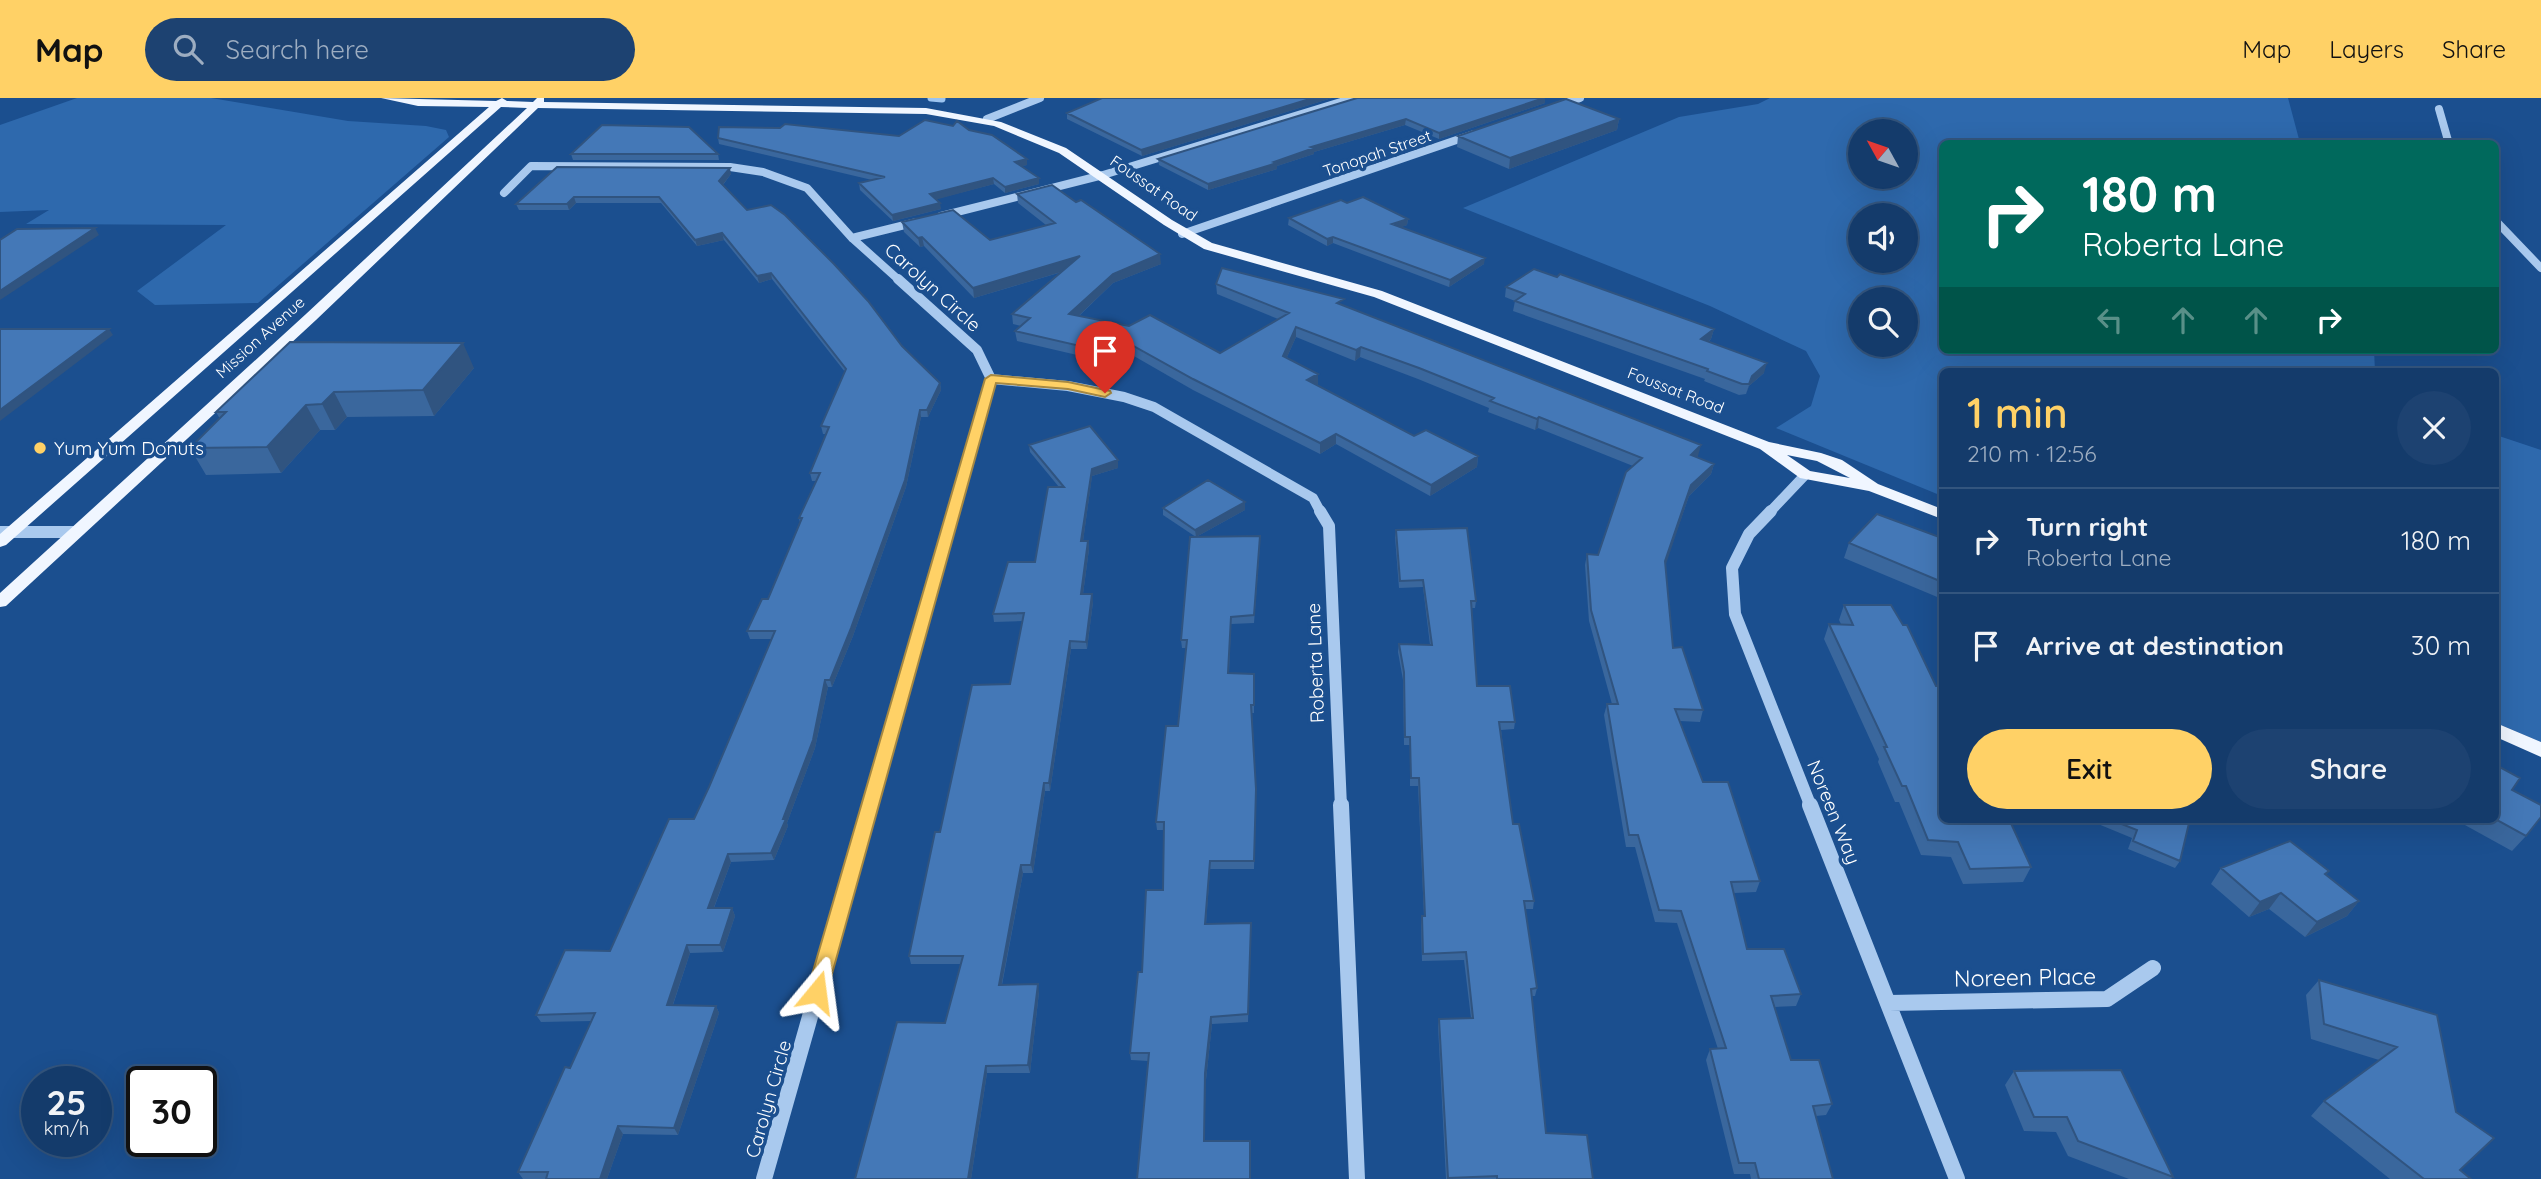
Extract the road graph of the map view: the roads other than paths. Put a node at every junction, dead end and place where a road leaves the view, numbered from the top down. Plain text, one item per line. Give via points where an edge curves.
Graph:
1 (386, 98) edge
2 (1040, 98) edge
3 (1354, 98) edge
4 (1580, 98) edge
5 (502, 101) edge
6 (541, 101) edge
7 (1553, 107) edge
8 (2439, 109) dead end
9 (987, 119) junction
10 (1488, 129) edge
11 (2448, 140) edge
12 (1103, 175) junction
13 (505, 193) dead end
14 (2499, 224) edge
15 (1182, 234) junction
16 (852, 238) junction
17 (2541, 268) edge
18 (991, 379) junction
19 (1765, 446) junction
20 (1805, 475) junction
21 (1873, 487) junction
22 (1939, 513) edge
23 (75, 532) junction
24 (4, 535) edge
25 (0, 602) edge
26 (2499, 731) edge
27 (2541, 750) edge
28 (2152, 968) dead end
29 (1889, 1003) junction
30 (764, 1179) edge
31 (1357, 1179) edge
32 (1957, 1179) edge

1 - 5 main road, Foussat Road via 418,103
2 - 9 street
3 - 12 street
4 - 7 street
5 - 6 main road, Foussat Road
5 - 24 main road, Mission Avenue
6 - 9 main road, Foussat Road via 926,110
6 - 23 main road, Mission Avenue
8 - 11 street
9 - 12 main road, Foussat Road via 1040,137
10 - 15 street, Tonopah Street
12 - 15 main road, Foussat Road
12 - 16 street
13 - 16 street, Carolyn Circle via 531,166 730,167 763,172 807,188
14 - 17 street
15 - 19 main road, Foussat Road via 1208,246 1378,293
16 - 18 street, Carolyn Circle via 977,350
18 - 30 street, Carolyn Circle
18 - 31 street, Roberta Lane via 1068,386 1154,407 1313,498 1329,526
19 - 20 main road, Foussat Road
19 - 21 main road, Foussat Road via 1828,459
20 - 21 main road, Foussat Road
20 - 29 street, Noreen Way via 1749,534 1732,568 1735,614
21 - 22 main road, Foussat Road
23 - 24 street
23 - 25 main road, Mission Avenue
26 - 27 main road
28 - 29 street, Noreen Place via 2106,999
29 - 32 street, Noreen Way

